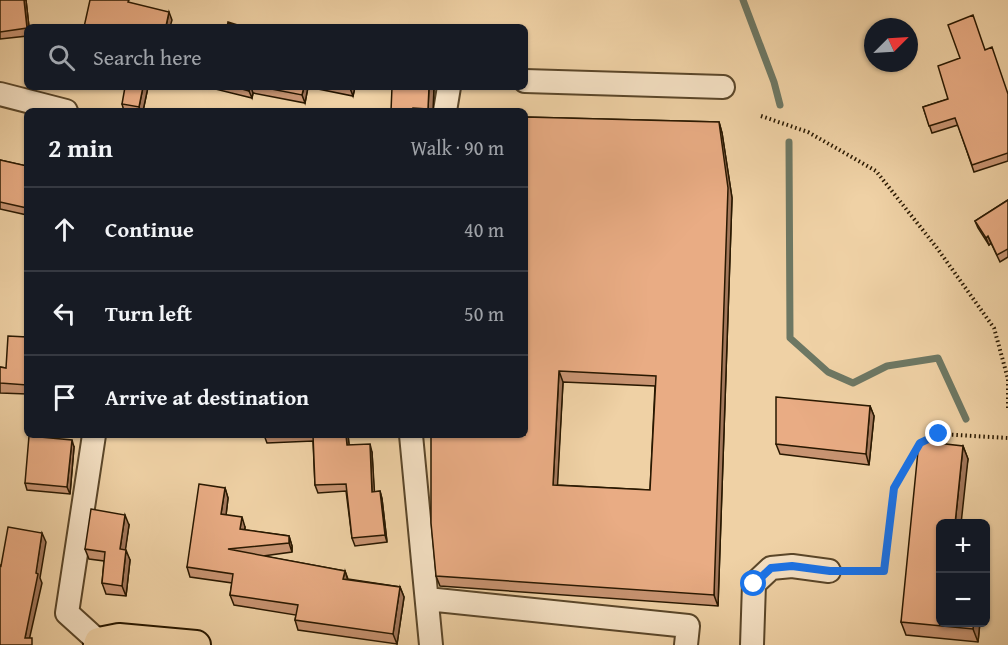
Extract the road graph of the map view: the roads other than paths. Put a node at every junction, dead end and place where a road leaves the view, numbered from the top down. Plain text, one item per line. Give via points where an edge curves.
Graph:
1 (528, 81) edge
2 (723, 87) dead end
3 (448, 90) edge
4 (0, 94) edge
5 (54, 108) edge
6 (446, 108) edge
7 (94, 438) edge
8 (411, 438) edge
9 (416, 438) edge
10 (415, 466) junction
11 (830, 571) road end
12 (427, 599) junction
13 (98, 644) edge
14 (196, 645) edge
15 (431, 645) edge
16 (686, 645) edge
17 (752, 645) edge

1 - 2 street
3 - 6 street
4 - 5 street
7 - 13 street via 67,613
8 - 10 street
9 - 10 street
10 - 12 street
11 - 17 street via 792,566 771,568 754,584
12 - 15 street
12 - 16 street via 688,626
13 - 14 main road via 119,638

